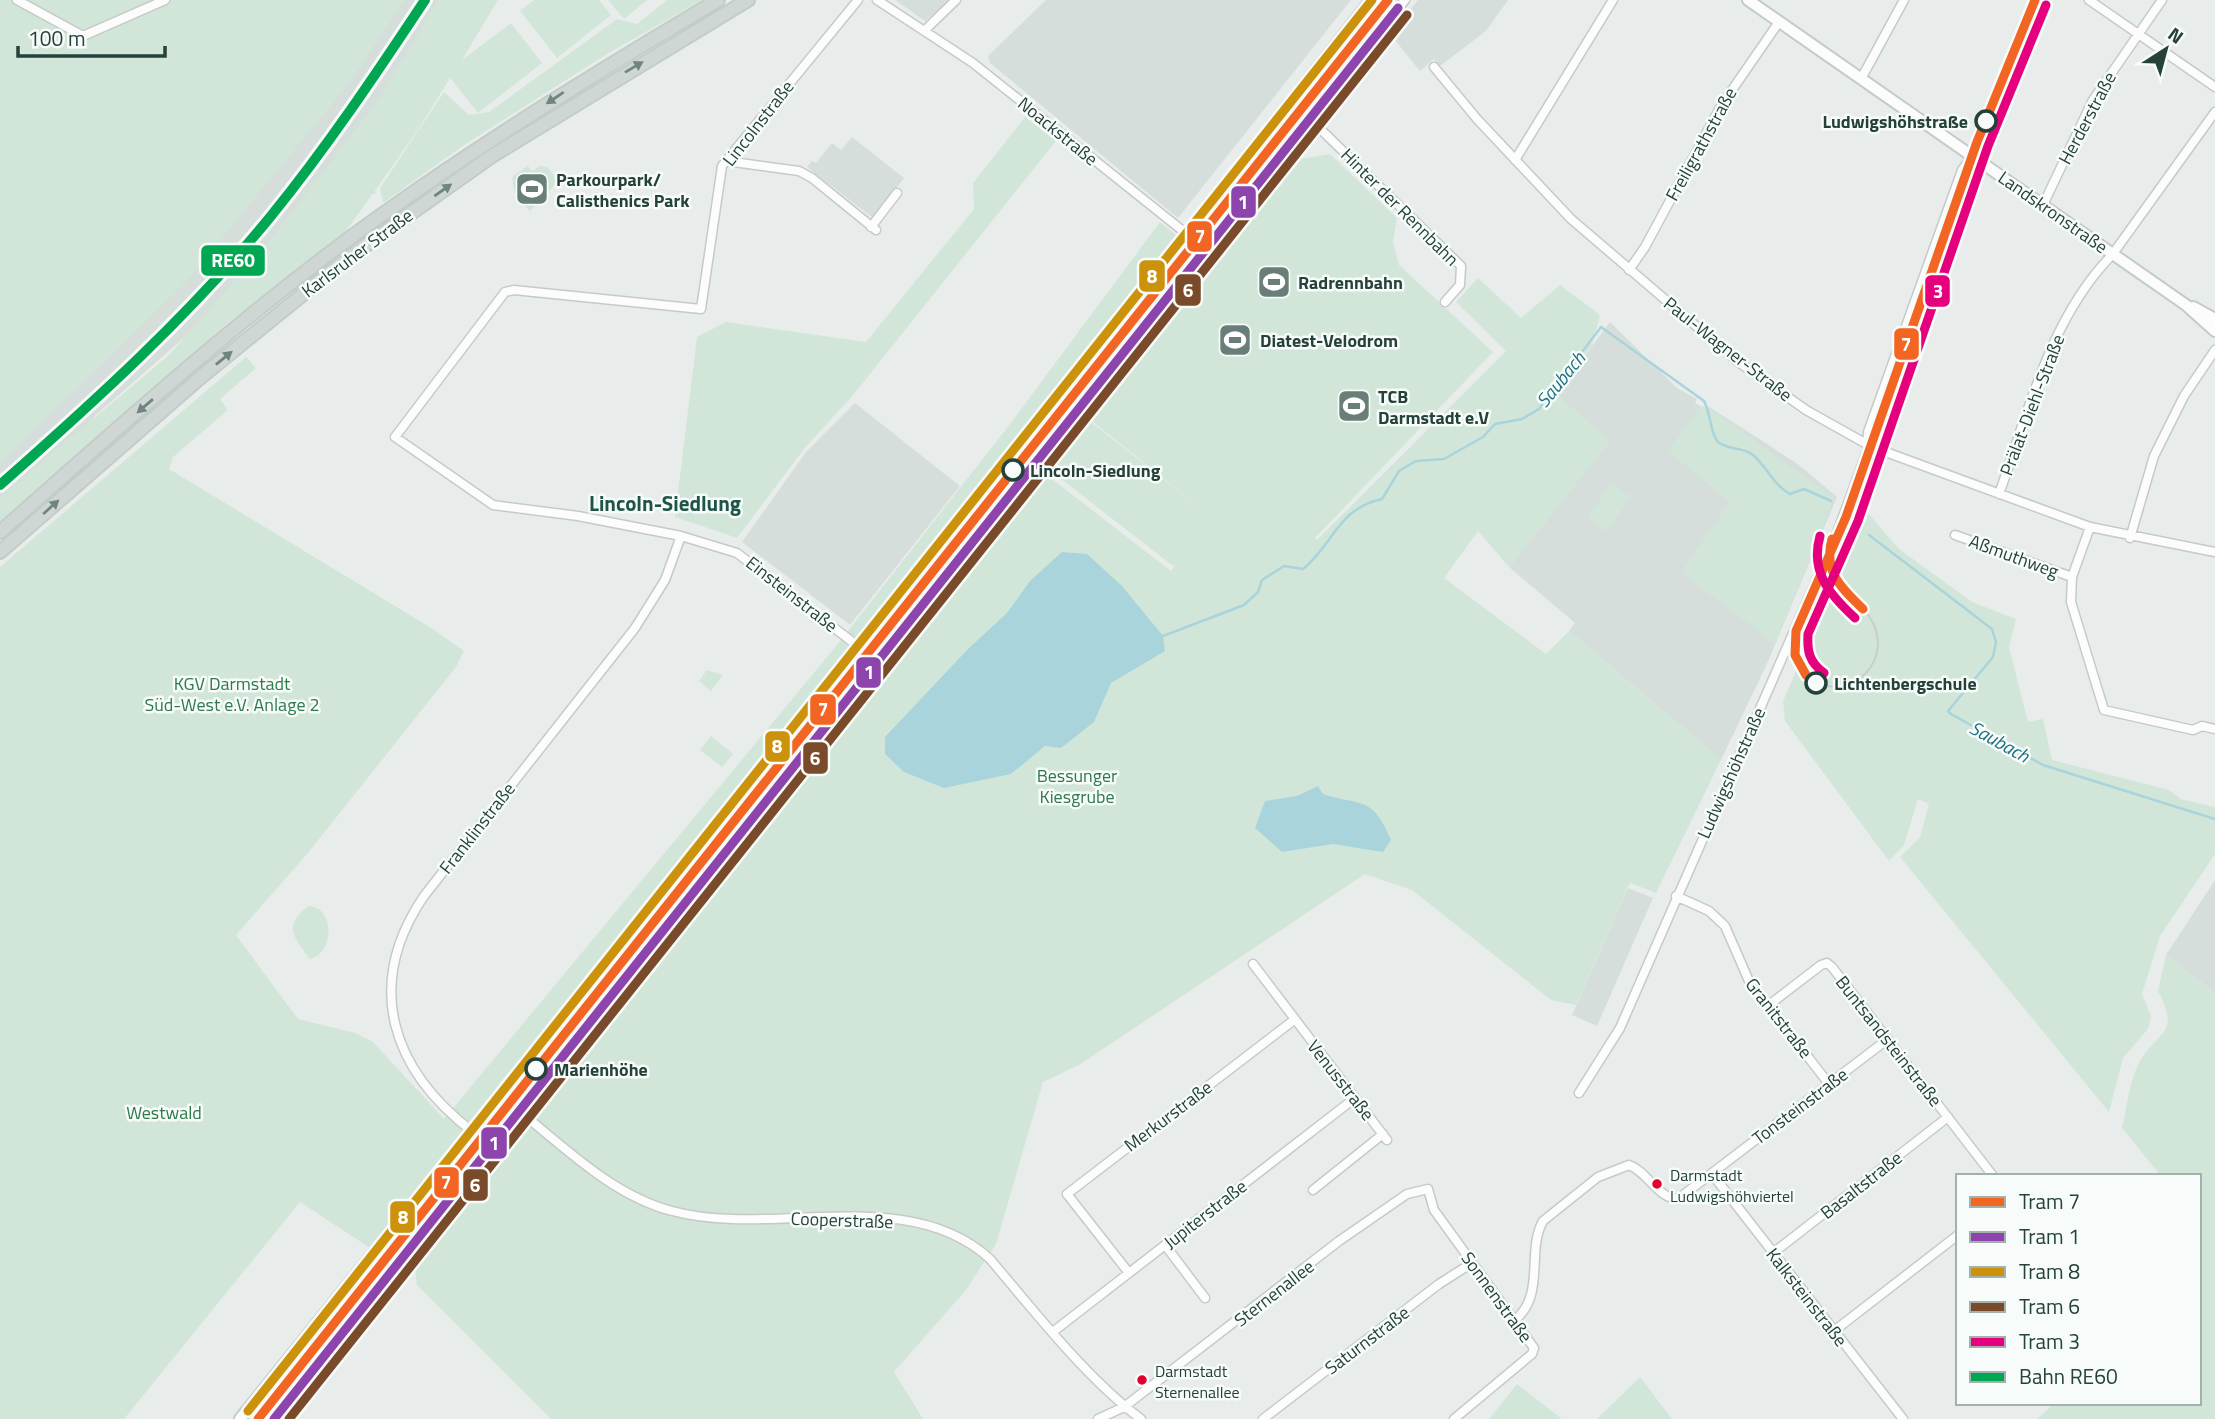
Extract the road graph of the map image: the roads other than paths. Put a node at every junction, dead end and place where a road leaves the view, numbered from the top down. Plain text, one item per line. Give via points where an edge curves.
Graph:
1 (17, 0) edge
2 (165, 0) edge
3 (718, 0) edge
4 (748, 0) edge
5 (858, 0) edge
6 (877, 0) edge
7 (956, 0) edge
8 (1371, 0) edge
9 (1405, 0) edge
10 (1614, 0) edge
11 (1748, 0) edge
12 (1904, 0) edge
13 (2035, 0) edge
14 (2089, 0) edge
15 (2161, 0) edge
16 (1779, 22) junction
17 (924, 31) junction
18 (2138, 34) junction
19 (1434, 67) dead end
20 (1861, 79) junction
21 (2215, 87) edge
22 (2215, 112) edge
23 (1972, 156) junction
24 (1515, 160) junction
25 (726, 161) junction
26 (897, 193) dead end
27 (2043, 205) junction
28 (1188, 235) junction
29 (2112, 255) junction
30 (1629, 270) junction
31 (1445, 302) dead end
32 (2186, 305) junction
33 (701, 310) joint
34 (2215, 319) edge
35 (2215, 331) edge
36 (2215, 350) edge
37 (1869, 446) junction
38 (1998, 494) junction
39 (2090, 527) junction
40 (0, 533) edge
41 (1955, 535) dead end
42 (681, 536) junction
43 (2130, 538) junction
44 (0, 552) edge
45 (2215, 552) edge
46 (2072, 577) junction
47 (859, 647) junction
48 (2215, 729) edge
49 (1676, 896) junction
50 (1253, 964) dead end
51 (1769, 1005) junction
52 (1294, 1020) junction
53 (1888, 1039) junction
54 (1829, 1084) junction
55 (1579, 1093) dead end
56 (501, 1097) junction
57 (1355, 1098) junction
58 (1948, 1117) junction
59 (473, 1132) junction
60 (1712, 1174) junction
61 (1991, 1174) edge
62 (1428, 1189) joint
63 (1313, 1190) dead end
64 (1956, 1237) edge
65 (1165, 1245) junction
66 (1773, 1253) junction
67 (1472, 1263) junction
68 (1129, 1273) junction
69 (1205, 1298) dead end
70 (1515, 1320) junction
71 (1054, 1331) junction
72 (1834, 1331) junction
73 (1124, 1407) junction
74 (240, 1419) edge
75 (1098, 1419) edge
76 (1140, 1419) edge
77 (1263, 1419) edge
78 (1454, 1419) edge
79 (1903, 1419) edge

1 - 2 street via 83,36
3 -> 40 main road, Karlsruher Straße via 565,91 382,215 202,356
44 -> 4 main road, Karlsruher Straße via 201,377 345,260 513,142
5 - 25 street, Lincolnstraße
6 - 17 street, Noackstraße
7 - 17 street
8 - 28 street
9 - 31 street, Hinter der Rennbahn via 1310,119 1461,266 1460,285
10 - 24 street
11 - 16 street, Landskronstraße
12 - 20 street
13 - 23 street, Ludwigshöhstraße
14 - 18 street
15 - 18 street, Herderstraße
16 - 20 street, Landskronstraße
16 - 30 street, Freiligrathstraße via 1721,106
17 - 28 street, Noackstraße via 982,70
18 - 21 street
18 - 27 street, Herderstraße via 2089,108
19 - 24 street, Paul-Wagner-Straße
20 - 23 street, Landskronstraße
22 - 29 street, Prälat-Diehl-Straße
23 - 27 street, Landskronstraße
23 - 37 street, Ludwigshöhstraße via 1944,218 1868,432
23 - 37 street, Ludwigshöhstraße via 1974,177
24 - 30 street, Paul-Wagner-Straße via 1571,219
25 - 26 street via 799,171 873,229
25 - 33 street, Lincolnstraße
27 - 29 street, Landskronstraße
28 - 47 street
29 - 32 street, Landskronstraße
29 - 38 street, Prälat-Diehl-Straße via 2064,323
30 - 37 street, Paul-Wagner-Straße via 1737,361 1806,410
32 - 34 street, Landskronstraße
32 - 35 street, Landskronstraße
33 - 42 street, Einsteinstraße via 505,292 396,438 493,505
36 - 43 street via 2184,396 2154,456
37 - 38 street, Paul-Wagner-Straße
37 - 49 street, Ludwigshöhstraße via 1837,533
38 - 39 street, Paul-Wagner-Straße
39 - 43 street, Paul-Wagner-Straße
39 - 46 street
41 - 46 street, Aßmuthweg
42 - 47 street, Einsteinstraße via 737,553
42 - 59 street, Franklinstraße via 665,580 635,628 431,886 400,940 391,988 397,1037 428,1092
43 - 45 street, Paul-Wagner-Straße
46 - 48 street via 2071,602 2104,709 2193,730 2202,726
47 - 56 street
49 - 51 street, Granitstraße via 1709,911 1725,926 1743,971
49 - 55 street, Ludwigshöhstraße via 1619,1028
50 - 52 street
51 - 53 street, Buntsandsteinstraße via 1826,963
51 - 54 street, Granitstraße
52 - 57 street, Venusstraße
52 - 68 street, Merkurstraße via 1067,1194
53 - 54 street, Tonsteinstraße
53 - 58 street, Buntsandsteinstraße
54 - 60 street, Tonsteinstraße
56 - 59 street
56 - 71 street, Cooperstraße via 604,1177 646,1202 672,1211 712,1218 850,1218 949,1230 990,1259
57 - 63 street, Venusstraße via 1385,1137
57 - 65 street, Jupiterstraße
58 - 61 street, Buntsandsteinstraße
58 - 66 street, Basaltstraße
59 - 74 street
60 - 66 street, Kalksteinstraße
60 - 70 street, Tonsteinstraße via 1678,1199 1664,1195 1629,1165 1598,1177 1538,1229 1530,1297
62 - 67 street, Sonnenstraße via 1434,1210
62 - 73 street, Sternenallee via 1407,1194 1339,1241
64 - 72 street
65 - 68 street, Jupiterstraße
65 - 69 street
66 - 72 street, Kalksteinstraße
67 - 70 street, Sonnenstraße
67 - 77 street, Saturnstraße
68 - 71 street, Jupiterstraße
70 - 78 street, Sonnenstraße via 1533,1343 1532,1354
71 - 73 street, Cooperstraße
72 - 79 street, Kalksteinstraße
73 - 75 street, Sternenallee
73 - 76 street, Cooperstraße

